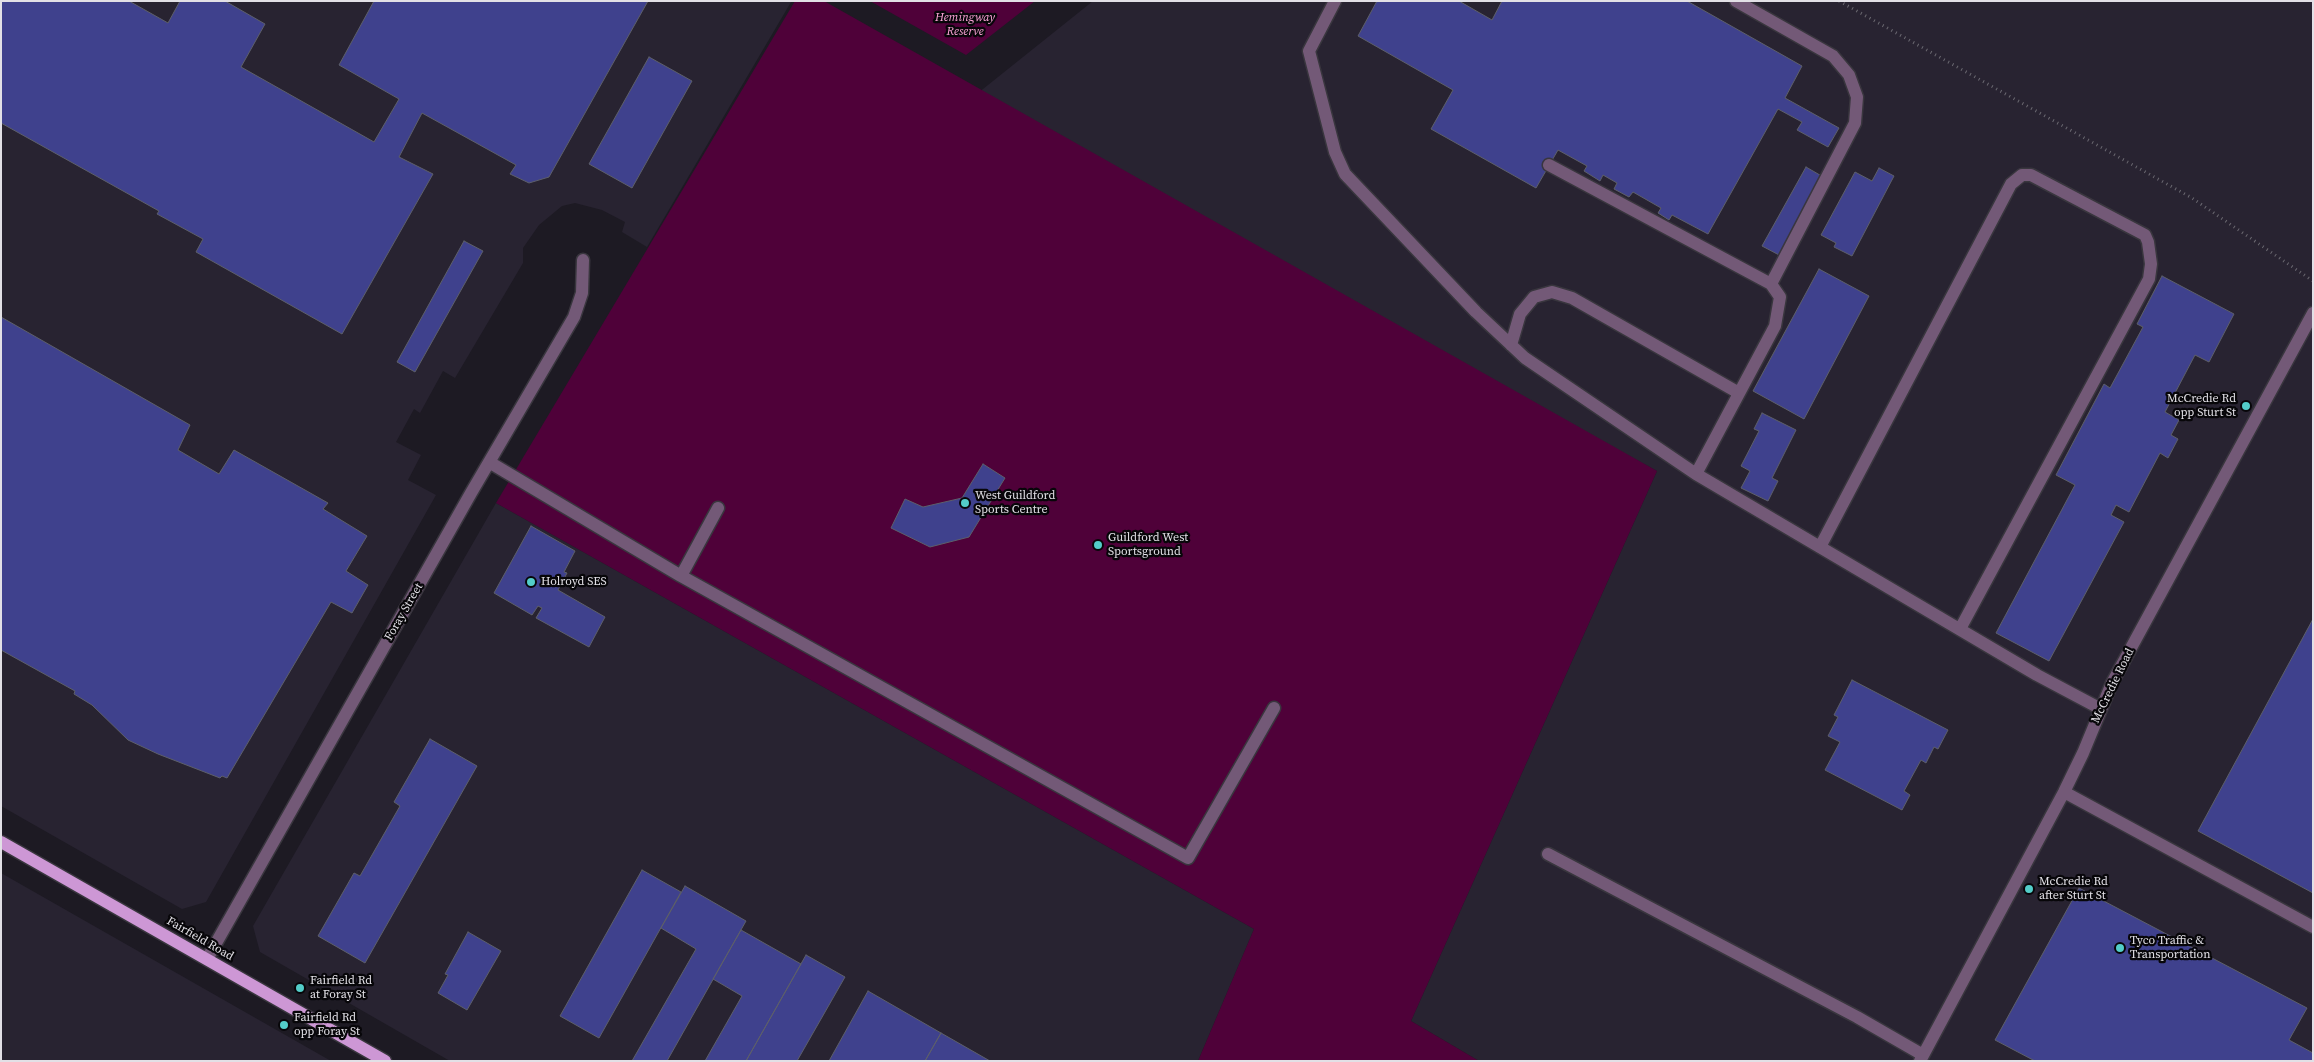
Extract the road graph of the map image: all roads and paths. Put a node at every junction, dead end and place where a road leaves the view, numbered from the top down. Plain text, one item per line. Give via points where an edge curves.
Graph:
1 (1334, 1) edge
2 (1736, 1) edge
3 (1839, 1) edge
4 (1549, 165) dead end
5 (583, 260) dead end
6 (2313, 281) edge
7 (1771, 284) junction
8 (2313, 313) edge
9 (1511, 345) junction
10 (1739, 392) junction
11 (489, 462) junction
12 (1696, 474) junction
13 (718, 508) dead end
14 (1820, 547) junction
15 (681, 576) junction
16 (1960, 629) junction
17 (1274, 708) dead end
18 (2100, 709) junction
19 (2064, 792) junction
20 (1, 842) edge
21 (1548, 854) dead end
22 (2313, 927) edge
23 (207, 959) junction
24 (1921, 1058) edge
25 (385, 1061) edge

1 - 9 street via 1310,51 1335,152 1346,174
2 - 7 street via 1833,56 1849,75 1857,98 1855,123
3 - 6 path via 2192,198
4 - 7 street
5 - 11 street, Foray Street via 582,293 574,317
7 - 10 street via 1780,297 1774,326
8 - 18 street, McCredie Road
9 - 10 street via 1520,314 1534,297 1552,292 1572,298
9 - 12 street via 1525,358
10 - 12 street
11 - 15 street
11 - 23 street, Foray Street
12 - 14 street
13 - 15 street
14 - 16 street
14 - 16 street via 2011,184 2022,175 2031,175 2145,235 2151,264 2149,279
15 - 17 street via 1188,858
16 - 18 street
18 - 19 street, McCredie Road
19 - 22 street
19 - 24 street, McCredie Road
20 - 23 main road, Fairfield Road
21 - 24 street via 1848,1012
23 - 25 main road, Fairfield Road

